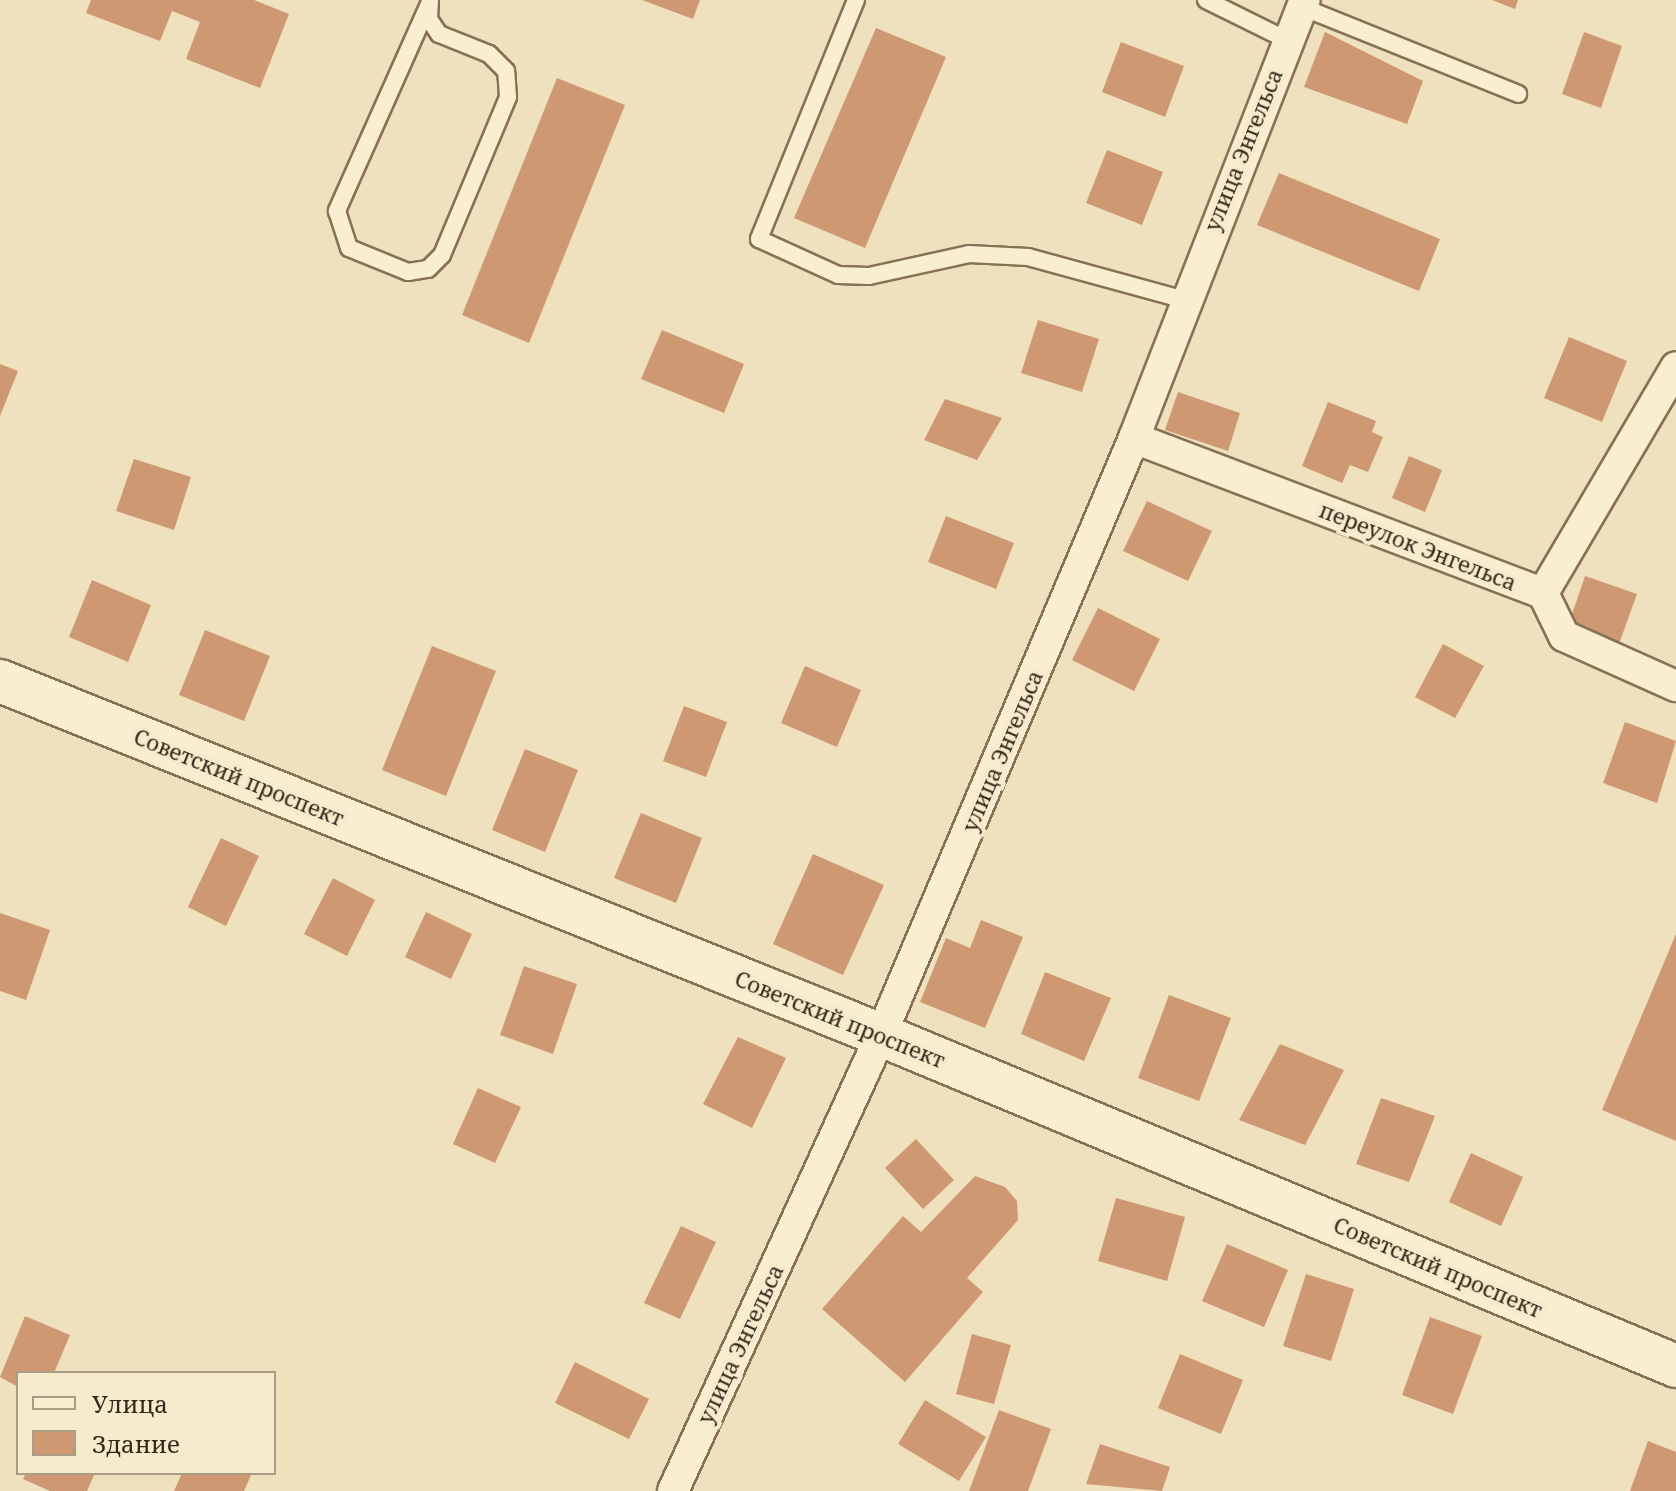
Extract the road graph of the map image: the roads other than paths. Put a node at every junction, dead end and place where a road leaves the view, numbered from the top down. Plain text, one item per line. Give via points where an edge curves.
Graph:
1 (856, 0) edge
2 (1206, 0) edge
3 (430, 2) edge
4 (1304, 4) edge
5 (1287, 40) junction
6 (1518, 94) dead end
7 (1182, 299) junction
8 (1676, 367) edge
9 (1134, 438) junction
10 (1543, 593) junction
11 (0, 681) edge
12 (1676, 686) edge
13 (881, 1035) junction
14 (1676, 1366) edge
15 (673, 1491) edge

1 - 7 lane via 759,239 838,275 869,276 969,254 1028,257
2 - 5 lane
3 - 3 lane via 439,34 489,54 506,71 508,97 442,255 428,269 408,272 349,248 337,211
4 - 5 street, улица Энгельса
4 - 6 lane
5 - 7 street, улица Энгельса
7 - 9 street, улица Энгельса
8 - 10 street
9 - 10 street, переулок Энгельса
9 - 13 street, улица Энгельса
10 - 12 street, переулок Энгельса via 1564,636
11 - 13 main road, Советский проспект
13 - 14 main road, Советский проспект
13 - 15 street, улица Энгельса

